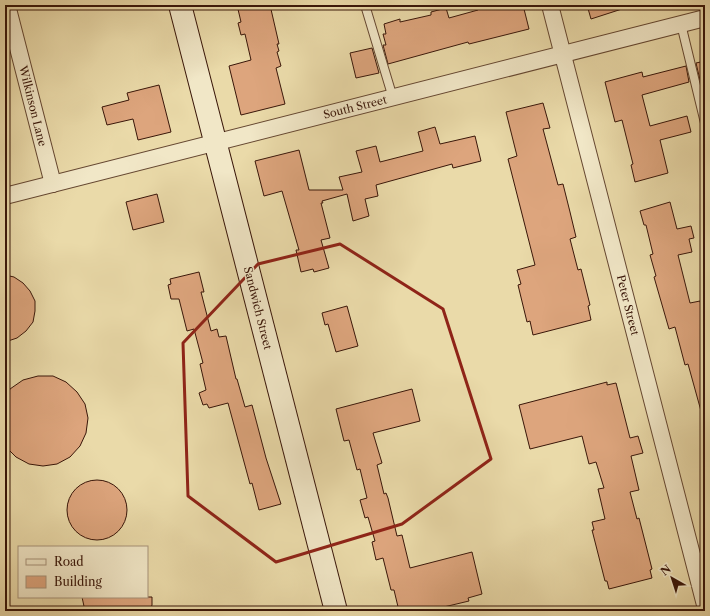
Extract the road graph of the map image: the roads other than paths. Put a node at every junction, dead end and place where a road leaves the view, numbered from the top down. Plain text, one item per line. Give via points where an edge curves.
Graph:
1 (7, 5) edge
2 (180, 5) edge
3 (365, 5) edge
4 (550, 5) edge
5 (705, 18) edge
6 (681, 24) junction
7 (563, 54) junction
8 (393, 98) junction
9 (705, 123) edge
10 (216, 143) junction
11 (53, 184) junction
12 (5, 196) edge
13 (705, 605) edge
14 (336, 611) edge

1 - 11 street, Wilkinson Lane
2 - 10 main road, Sandwich Street
3 - 8 lane
4 - 7 street, Peter Street
5 - 6 street, South Street
6 - 7 street, South Street
6 - 9 lane
7 - 8 street, South Street
7 - 13 street, Peter Street
8 - 10 street, South Street
10 - 11 street, South Street
10 - 14 main road, Sandwich Street
11 - 12 street, South Street

